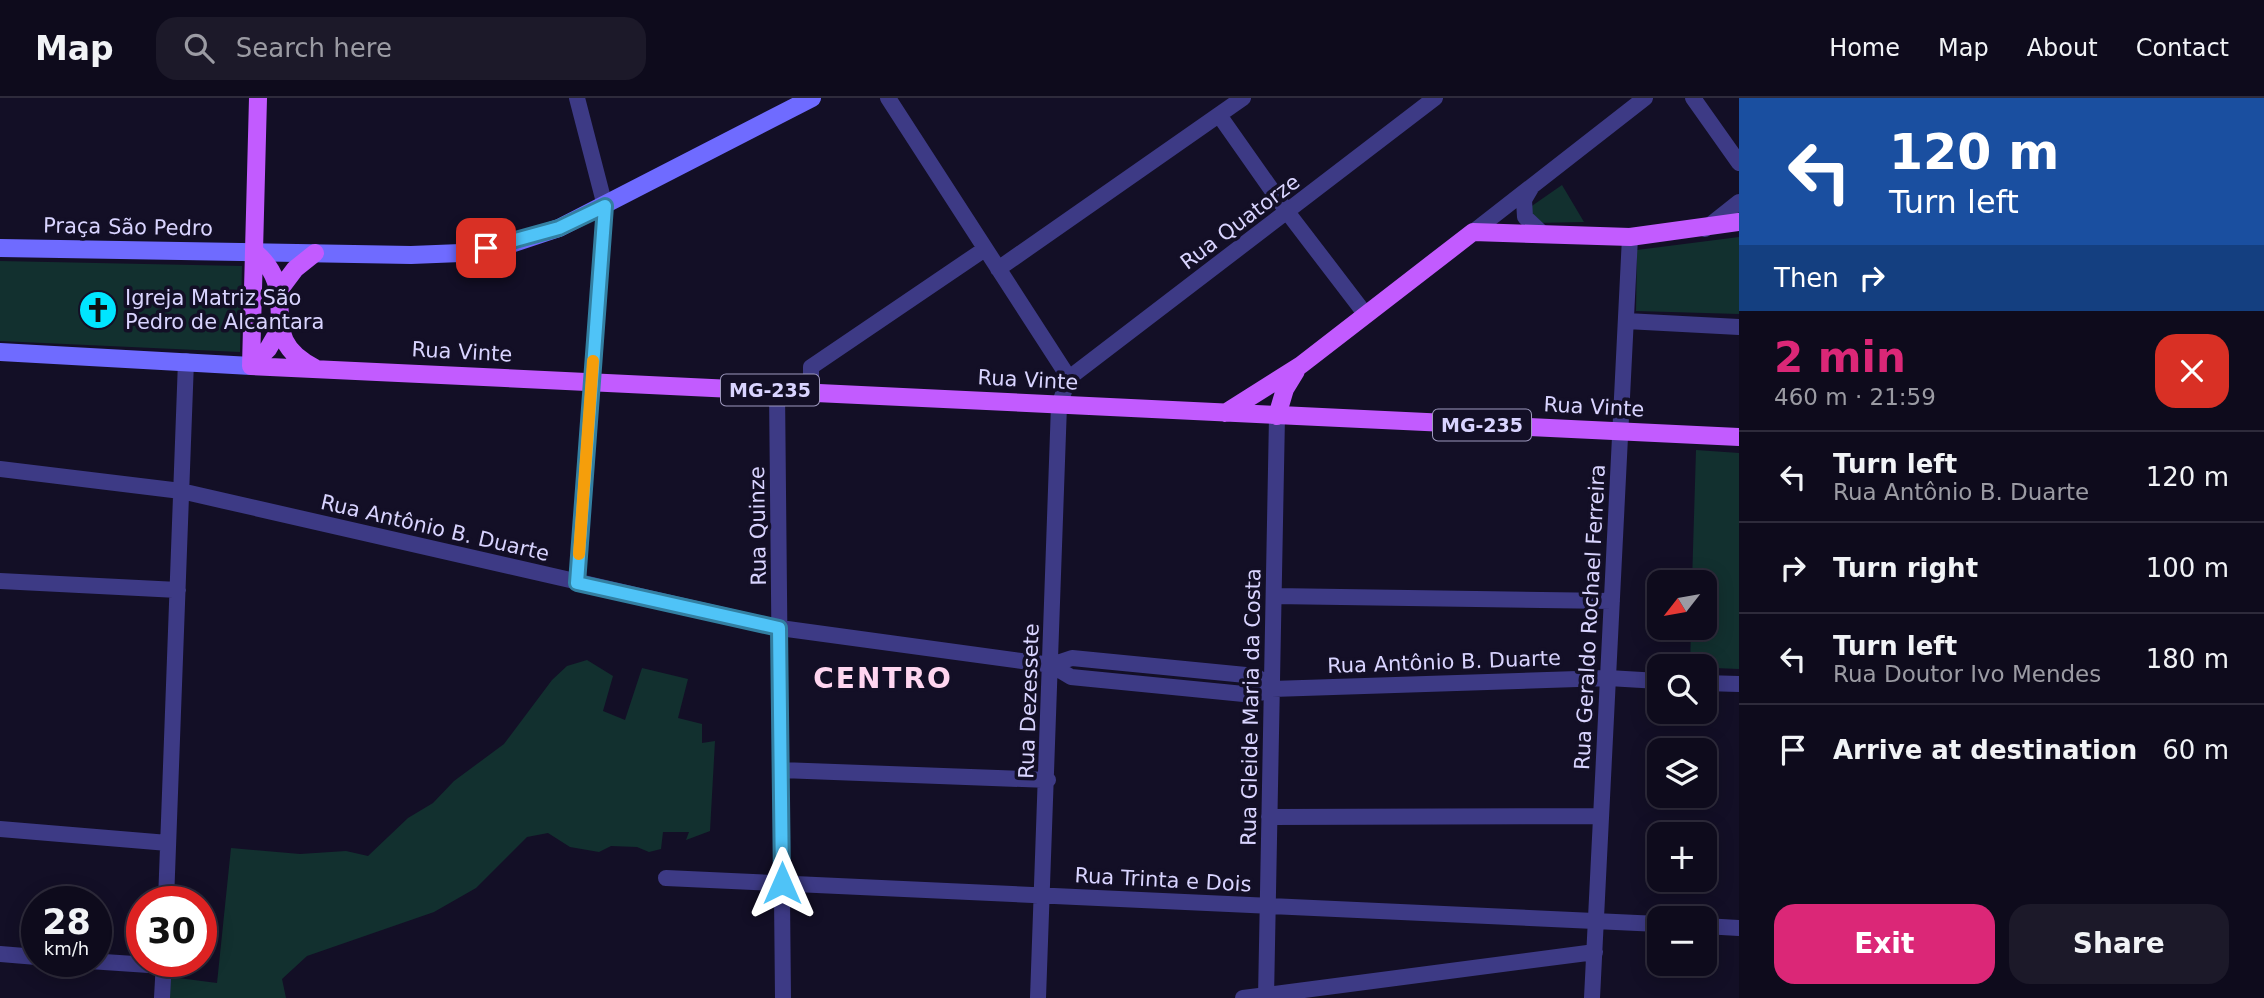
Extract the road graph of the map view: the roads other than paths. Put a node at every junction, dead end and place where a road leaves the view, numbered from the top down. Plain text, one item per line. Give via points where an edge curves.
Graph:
1 (258, 98) edge
2 (577, 98) edge
3 (812, 98) edge
4 (888, 98) edge
5 (1243, 98) edge
6 (1435, 98) edge
7 (1645, 98) edge
8 (1693, 98) edge
9 (1221, 108) edge
10 (1739, 163) edge
11 (1532, 186) junction
12 (1739, 202) edge
13 (605, 206) junction
14 (1287, 213) junction
15 (1739, 222) edge
16 (1705, 229) junction
17 (1473, 232) junction
18 (1542, 233) junction
19 (1630, 237) junction
20 (0, 248) edge
21 (985, 249) junction
22 (256, 252) junction
23 (314, 253) junction
24 (999, 269) junction
25 (280, 289) junction
26 (253, 309) junction
27 (280, 309) junction
28 (1366, 314) junction
29 (1626, 321) junction
30 (1739, 327) edge
31 (279, 330) junction
32 (0, 352) edge
33 (186, 360) junction
34 (1301, 365) junction
35 (251, 366) junction
36 (315, 368) junction
37 (1069, 378) junction
38 (592, 381) junction
39 (777, 390) junction
40 (811, 392) junction
41 (1059, 405) junction
42 (1225, 413) junction
43 (1277, 416) junction
44 (1620, 431) junction
45 (1739, 438) edge
46 (0, 469) edge
47 (181, 491) junction
48 (0, 582) edge
49 (577, 583) junction
50 (178, 590) junction
51 (1274, 596) junction
52 (1612, 601) junction
53 (779, 628) junction
54 (1051, 665) junction
55 (1608, 678) junction
56 (1647, 680) edge
57 (1717, 683) edge
58 (1739, 684) edge
59 (1272, 689) junction
60 (781, 770) junction
61 (1048, 780) junction
62 (1601, 816) junction
63 (1269, 817) junction
64 (0, 829) edge
65 (168, 844) junction
66 (666, 878) dead end
67 (782, 883) junction
68 (167, 886) edge
69 (1043, 896) junction
70 (1268, 906) junction
71 (1596, 921) junction
72 (1647, 923) edge
73 (1717, 927) edge
74 (1739, 928) edge
75 (1595, 952) junction
76 (0, 954) edge
77 (21, 956) edge
78 (163, 977) edge
79 (1266, 997) edge
80 (162, 998) edge
81 (783, 998) edge
82 (1038, 998) edge
83 (1243, 998) edge
84 (1592, 998) edge

1 - 22 main road
2 - 13 street
3 - 13 street, Praça São Pedro
4 - 21 street
5 - 9 street
6 - 14 street, Rua Quatorze
7 - 11 street
8 - 10 street
9 - 14 street
9 - 24 street
11 - 17 street
11 - 18 street via 1522,209 1529,223
12 - 16 street
13 - 23 street, Praça São Pedro via 535,236 461,253
13 - 38 street
14 - 28 street
14 - 37 street, Rua Quatorze
15 - 16 main road
16 - 19 main road
17 - 18 main road
17 - 28 main road
18 - 19 main road
19 - 29 street, Rua Geraldo Rochael Ferreira
20 - 22 street, Praça São Pedro
21 - 24 street
21 - 40 street via 811,367
22 - 23 street, Praça São Pedro
22 - 25 main road via 271,268
22 - 26 main road
23 - 25 main road
24 - 37 street
25 - 27 main road
26 - 27 main road
26 - 35 main road
27 - 31 main road
28 - 34 main road
29 - 30 street
29 - 44 street, Rua Geraldo Rochael Ferreira
31 - 35 main road
31 - 36 main road via 293,353
32 - 33 street
33 - 35 street
33 - 47 street
34 - 42 main road
34 - 43 main road via 1285,389
35 - 36 main road, MG-235
36 - 38 main road, Rua Vinte / MG-235
37 - 41 street, Rua Dezessete
38 - 39 main road, Rua Vinte / MG-235
38 - 49 street
39 - 40 main road, Rua Vinte / MG-235
39 - 53 street, Rua Quinze
40 - 41 main road, Rua Vinte / MG-235
41 - 42 main road, Rua Vinte / MG-235
41 - 54 street, Rua Dezessete
42 - 43 main road, Rua Vinte / MG-235
43 - 44 main road, Rua Vinte / MG-235
43 - 51 street, Rua Gleide Maria da Costa
44 - 45 main road, Rua Vinte / MG-235
44 - 52 street, Rua Geraldo Rochael Ferreira
46 - 47 street, Rua Antônio B. Duarte
47 - 49 street, Rua Antônio B. Duarte
47 - 50 street
48 - 50 street
49 - 53 street, Rua Antônio B. Duarte
50 - 65 street
51 - 52 street
51 - 59 street, Rua Gleide Maria da Costa
52 - 55 street, Rua Geraldo Rochael Ferreira
53 - 54 street, Rua Antônio B. Duarte
53 - 60 street, Rua Quinze
54 - 59 street, Rua Antônio B. Duarte via 1072,658 1256,676
54 - 61 street, Rua Dezessete
55 - 56 street, Rua Antônio B. Duarte
55 - 59 street, Rua Antônio B. Duarte
55 - 62 street, Rua Geraldo Rochael Ferreira
57 - 58 street
59 - 63 street, Rua Gleide Maria da Costa
60 - 61 street
60 - 67 street, Rua Quinze
61 - 69 street, Rua Dezessete
62 - 63 street
62 - 71 street, Rua Geraldo Rochael Ferreira
63 - 70 street, Rua Gleide Maria da Costa
64 - 65 street
65 - 68 street
66 - 67 street, Rua Trinta e Dois
67 - 69 street, Rua Trinta e Dois
67 - 81 street, Rua Quinze
69 - 70 street, Rua Trinta e Dois
69 - 82 street, Rua Dezessete
70 - 71 street, Rua Trinta e Dois
70 - 79 street, Rua Gleide Maria da Costa
71 - 72 street, Rua Trinta e Dois
71 - 75 street, Rua Geraldo Rochael Ferreira
73 - 74 street
75 - 79 street
75 - 84 street, Rua Geraldo Rochael Ferreira
76 - 77 street
78 - 80 street
79 - 83 street

